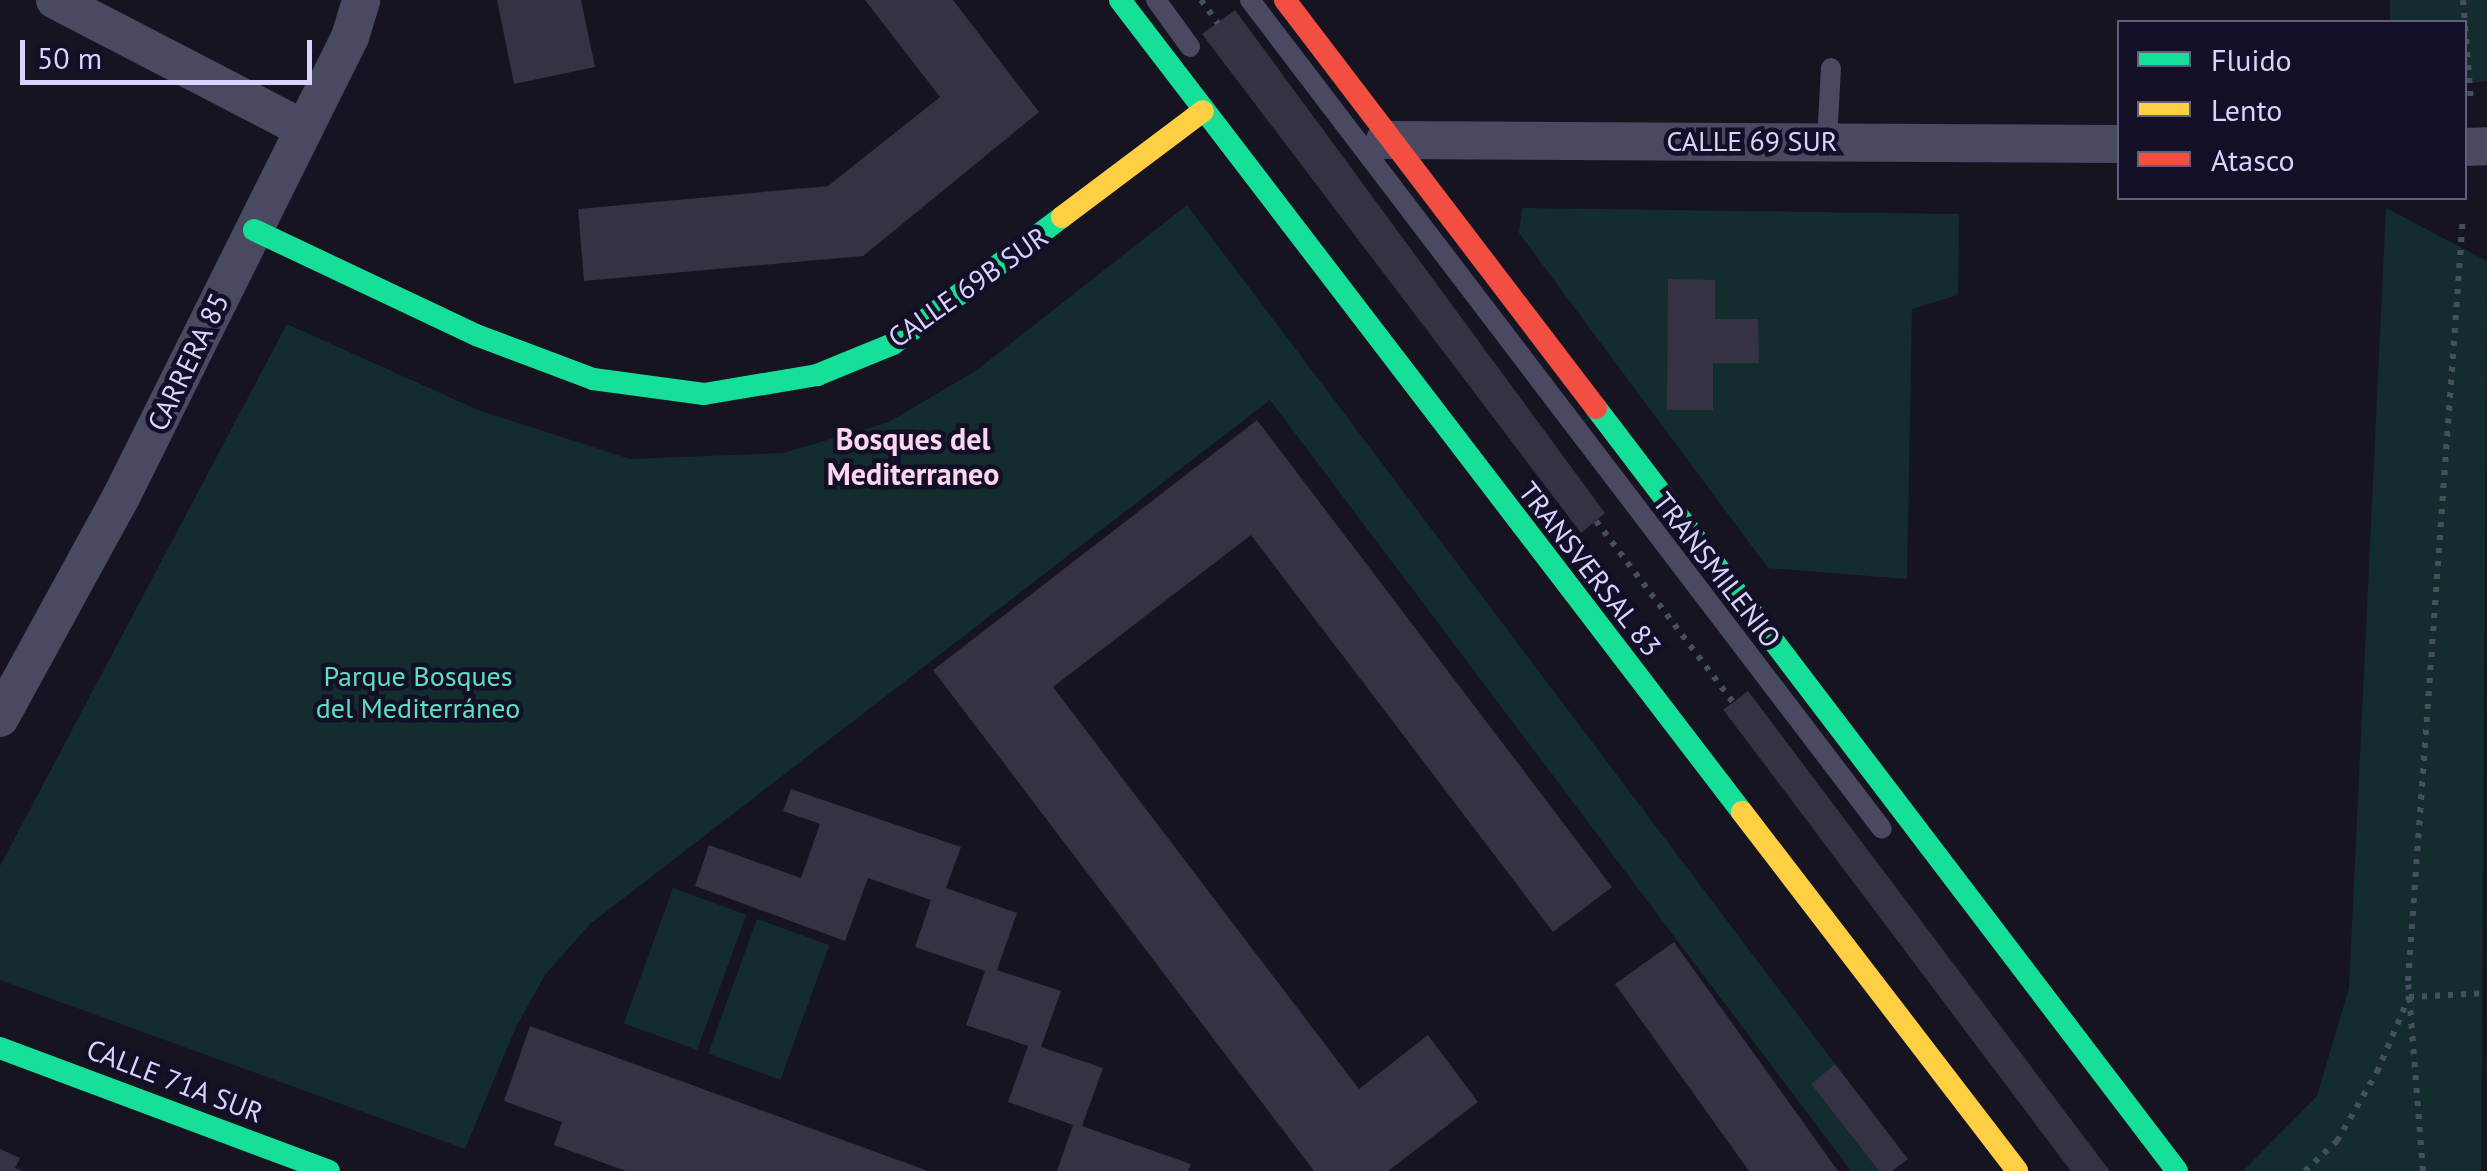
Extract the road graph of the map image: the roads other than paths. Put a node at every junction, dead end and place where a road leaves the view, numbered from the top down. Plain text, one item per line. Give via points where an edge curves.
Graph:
1 (55, 0) edge
2 (360, 0) edge
3 (1120, 0) edge
4 (1156, 0) edge
5 (1250, 0) edge
6 (1285, 0) edge
7 (1206, 68) dead end
8 (1831, 68) dead end
9 (1203, 111) junction
10 (304, 129) junction
11 (1385, 140) junction
12 (1827, 141) junction
13 (2117, 144) edge
14 (254, 230) junction
15 (0, 718) edge
16 (1901, 854) dead end
17 (1878, 949) dead end
18 (0, 1048) edge
19 (2107, 1120) dead end
20 (2132, 1151) dead end
21 (2026, 1163) edge
22 (329, 1171) edge
23 (2177, 1171) edge

1 - 10 street
2 - 10 street, CARRERA 85
3 - 9 main road, TRANSVERSAL 83
4 - 7 lane
5 - 16 lane, TRANSMILENIO
6 - 11 main road
8 - 12 lane
9 - 14 main road, CALLE 69B SUR via 894,344 817,376 704,394 592,378 476,335
9 - 21 main road, TRANSVERSAL 83
10 - 14 street, CARRERA 85
11 - 12 street, CALLE 69 SUR
11 - 23 main road
12 - 13 street, CALLE 69 SUR
14 - 15 street, CARRERA 85
17 - 21 lane
18 - 22 main road, CALLE 71A SUR
19 - 20 lane

